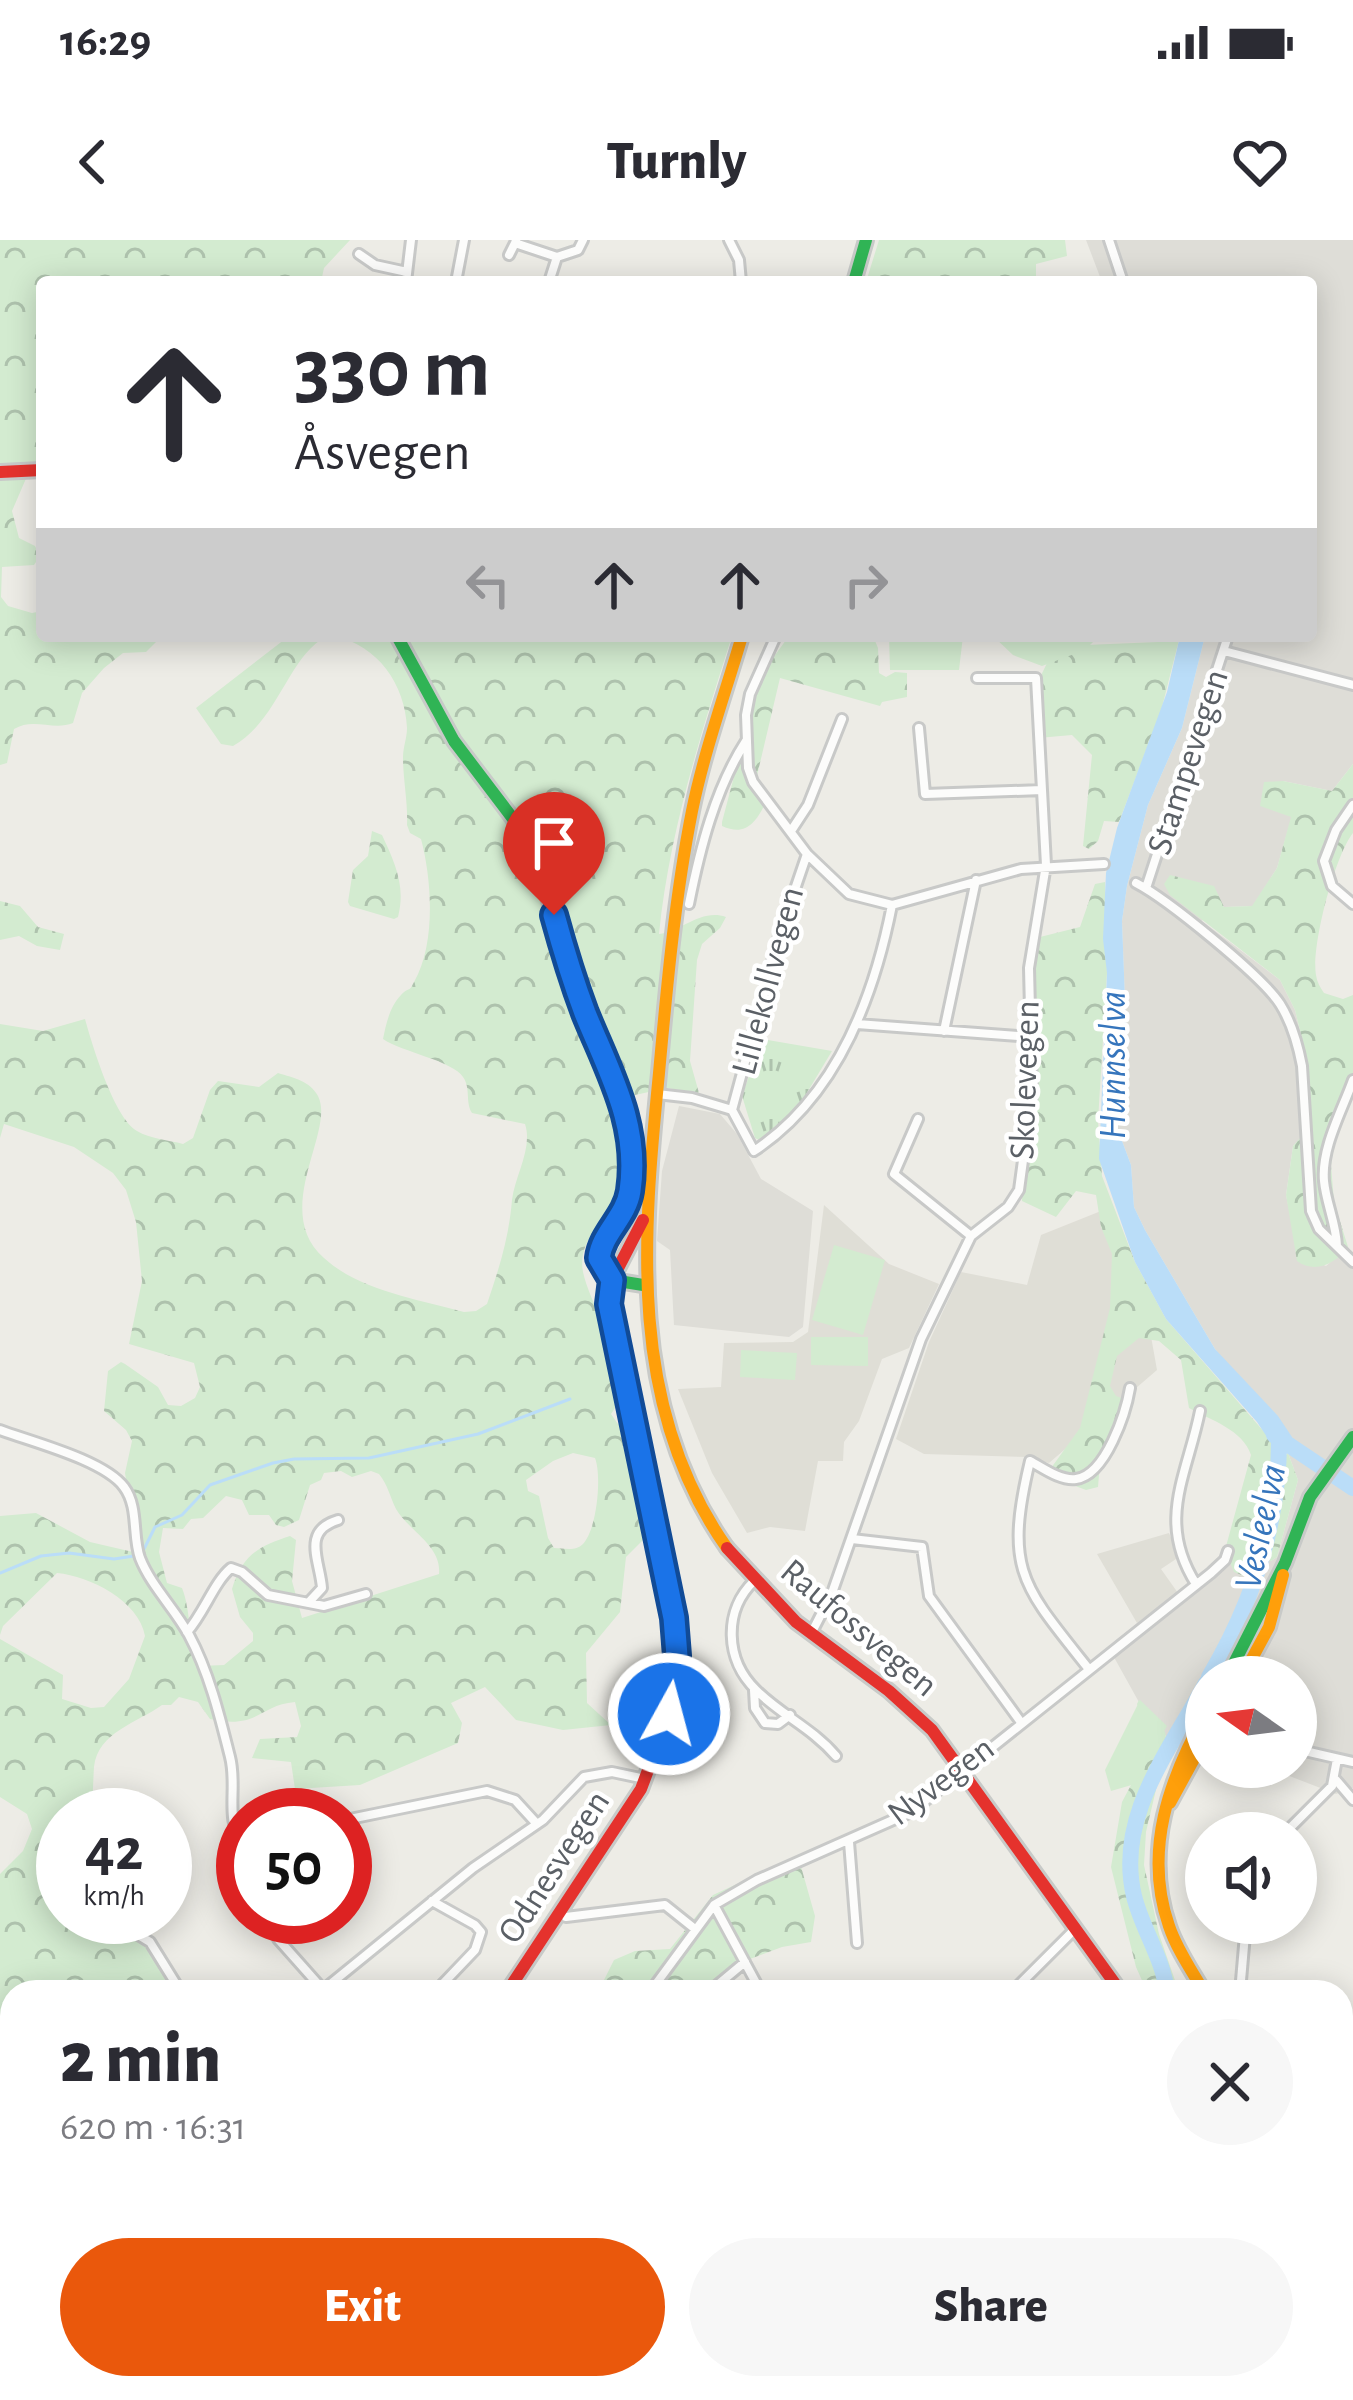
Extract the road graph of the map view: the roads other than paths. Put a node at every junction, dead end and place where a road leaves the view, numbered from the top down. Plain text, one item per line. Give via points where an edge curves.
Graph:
1 (411, 240) edge
2 (464, 240) edge
3 (583, 240) edge
4 (729, 240) edge
5 (866, 240) edge
6 (1109, 240) edge
7 (515, 242) edge
8 (359, 254) dead end
9 (509, 255) dead end
10 (557, 257) junction
11 (403, 276) edge
12 (406, 276) edge
13 (457, 276) edge
14 (551, 276) edge
15 (741, 276) edge
16 (856, 276) edge
17 (1121, 276) edge
18 (36, 470) edge
19 (0, 472) edge
20 (400, 642) edge
21 (740, 642) edge
22 (773, 642) edge
23 (1226, 642) edge
24 (1224, 651) junction
25 (977, 678) dead end
26 (1353, 685) edge
27 (842, 719) dead end
28 (919, 728) dead end
29 (746, 740) junction
30 (1042, 790) junction
31 (1353, 805) edge
32 (791, 830) junction
33 (807, 854) junction
34 (1104, 864) dead end
35 (1046, 865) junction
36 (976, 880) junction
37 (689, 904) dead end
38 (1353, 904) edge
39 (892, 905) junction
40 (857, 1024) junction
41 (944, 1031) junction
42 (1030, 1037) junction
43 (1353, 1080) edge
44 (657, 1094) junction
45 (732, 1110) junction
46 (918, 1119) dead end
47 (648, 1205) junction
48 (971, 1236) junction
49 (1337, 1248) junction
50 (1353, 1262) edge
51 (616, 1275) junction
52 (644, 1278) junction
53 (1130, 1388) dead end
54 (1200, 1411) dead end
55 (0, 1430) edge
56 (1353, 1437) edge
57 (338, 1520) dead end
58 (852, 1539) junction
59 (1228, 1551) dead end
60 (1285, 1563) junction
61 (755, 1580) junction
62 (1196, 1584) junction
63 (366, 1594) dead end
64 (307, 1602) junction
65 (187, 1632) junction
66 (812, 1634) junction
67 (1238, 1656) edge
68 (1252, 1656) edge
69 (1088, 1668) junction
70 (754, 1689) junction
71 (790, 1715) junction
72 (1020, 1721) junction
73 (1185, 1754) edge
74 (1317, 1754) edge
75 (836, 1756) dead end
76 (1337, 1759) junction
77 (1353, 1762) edge
78 (962, 1770) junction
79 (1185, 1777) edge
80 (645, 1779) junction
81 (1336, 1780) junction
82 (231, 1788) edge
83 (1353, 1800) edge
84 (1306, 1812) edge
85 (372, 1815) edge
86 (1161, 1822) junction
87 (537, 1824) junction
88 (849, 1842) junction
89 (432, 1901) junction
90 (714, 1905) junction
91 (566, 1917) dead end
92 (1076, 1928) junction
93 (695, 1929) junction
94 (857, 1943) dead end
95 (150, 1944) edge
96 (282, 1944) edge
97 (1244, 1944) edge
98 (745, 1962) junction
99 (173, 1980) edge
100 (314, 1980) edge
101 (337, 1980) edge
102 (447, 1980) edge
103 (516, 1980) edge
104 (659, 1980) edge
105 (723, 1980) edge
106 (755, 1980) edge
107 (1024, 1980) edge
108 (1113, 1980) edge
109 (1197, 1980) edge
110 (1241, 1980) edge

1 - 12 street
2 - 13 street
3 - 10 street
4 - 15 street
5 - 16 main road
6 - 17 street
7 - 9 street
7 - 10 street
8 - 11 street
10 - 14 street
18 - 19 main road
20 - 51 main road, Odnesvegen via 454,741 533,845 568,967 624,1104 630,1191 599,1256 605,1274
21 - 44 main road, Raufossvegen via 693,807
22 - 29 street via 750,694
23 - 24 street, Stampevegen
24 - 26 street
24 - 49 street, Stampevegen via 1141,885 1257,979 1287,1018 1302,1066 1311,1211
25 - 30 street, Skolevegen via 1036,678
27 - 32 street
28 - 30 street via 925,794
29 - 32 street via 753,782
29 - 37 street via 720,792
30 - 35 street, Skolevegen
31 - 38 street via 1324,861 1332,886
32 - 33 street
33 - 39 street via 849,894
33 - 45 street, Lillekollvegen
34 - 35 street
35 - 36 street
35 - 42 street, Skolevegen via 1029,968
36 - 39 street
36 - 41 street
39 - 40 street
40 - 41 street
40 - 45 street, Lillekollvegen via 796,1116 754,1151
41 - 42 street
42 - 48 street, Skolevegen via 1032,1094 1019,1190
43 - 49 street via 1323,1178
44 - 45 street, Lillekollvegen
44 - 47 main road, Raufossvegen
46 - 48 street via 894,1174
47 - 51 main road
47 - 52 main road, Raufossvegen
48 - 58 street, Skolevegen via 921,1339
49 - 50 street
51 - 52 main road
51 - 80 main road, Odnesvegen via 609,1304 677,1656 669,1714
52 - 61 main road, Raufossvegen via 654,1375 682,1467 709,1520
53 - 69 street via 1119,1432 1085,1475 1060,1477 1030,1461 1018,1522 1029,1592
54 - 62 street via 1173,1521
55 - 65 street via 124,1486 138,1552
56 - 60 main road via 1317,1485
57 - 64 street via 318,1530 322,1588
58 - 66 street, Skolevegen
58 - 72 street via 922,1546 929,1596
59 - 62 street, Nyvegen
60 - 67 main road
60 - 68 main road
61 - 66 main road, Raufossvegen
61 - 70 street via 731,1630 734,1656
62 - 69 street, Nyvegen
63 - 64 street via 324,1606
64 - 65 street via 268,1594 232,1568
65 - 82 street via 231,1759
66 - 78 main road, Raufossvegen via 912,1708
69 - 72 street, Nyvegen
70 - 71 street
70 - 71 street via 764,1723
71 - 75 street
72 - 78 street, Nyvegen
73 - 86 main road
74 - 76 street
76 - 77 street
76 - 81 street
78 - 88 street, Nyvegen via 910,1812
78 - 92 main road, Raufossvegen
79 - 86 main road
80 - 87 street via 612,1772 584,1778
80 - 103 main road, Odnesvegen
81 - 83 street
81 - 84 street
85 - 87 street via 488,1791 515,1801
86 - 109 main road via 1161,1901
87 - 89 street
88 - 90 street, Nyvegen
88 - 94 street
89 - 101 street
89 - 102 street via 481,1932
90 - 93 street, Nyvegen
90 - 98 street
91 - 93 street via 665,1905
92 - 107 street
92 - 108 main road, Raufossvegen
93 - 104 street, Nyvegen
95 - 99 street
96 - 100 street
97 - 110 street
98 - 105 street
98 - 106 street

